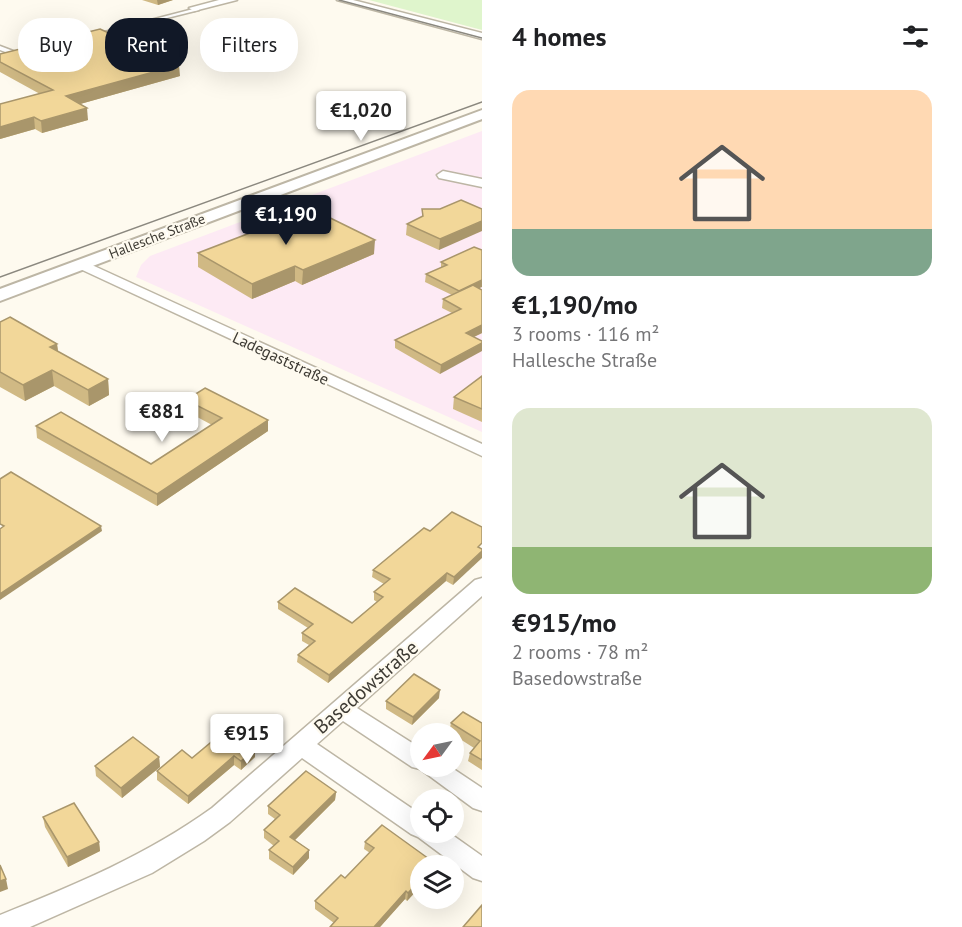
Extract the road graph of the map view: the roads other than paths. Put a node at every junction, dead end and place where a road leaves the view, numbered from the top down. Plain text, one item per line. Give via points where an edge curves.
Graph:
1 (232, 0) edge
2 (342, 0) edge
3 (195, 8) joint
4 (93, 36) edge
5 (482, 36) edge
6 (0, 48) edge
7 (18, 55) joint
8 (9, 58) edge
9 (482, 114) edge
10 (443, 175) dead end
11 (482, 183) edge
12 (81, 264) junction
13 (0, 295) edge
14 (482, 452) edge
15 (482, 585) edge
16 (342, 709) junction
17 (301, 744) junction
18 (410, 753) edge
19 (446, 777) edge
20 (482, 801) edge
21 (410, 820) edge
22 (444, 843) edge
23 (482, 870) edge
24 (0, 927) edge

1 - 3 street
2 - 5 street
3 - 4 lane
6 - 7 lane
7 - 8 lane
9 - 12 street, Hallesche Straße
10 - 11 street
12 - 13 street, Hallesche Straße
12 - 14 street, Ladegaststraße
15 - 16 street, Basedowstraße
16 - 17 street, Basedowstraße
16 - 18 street
17 - 21 street
17 - 24 street, Basedowstraße via 189,840 122,878
19 - 20 street
22 - 23 street

